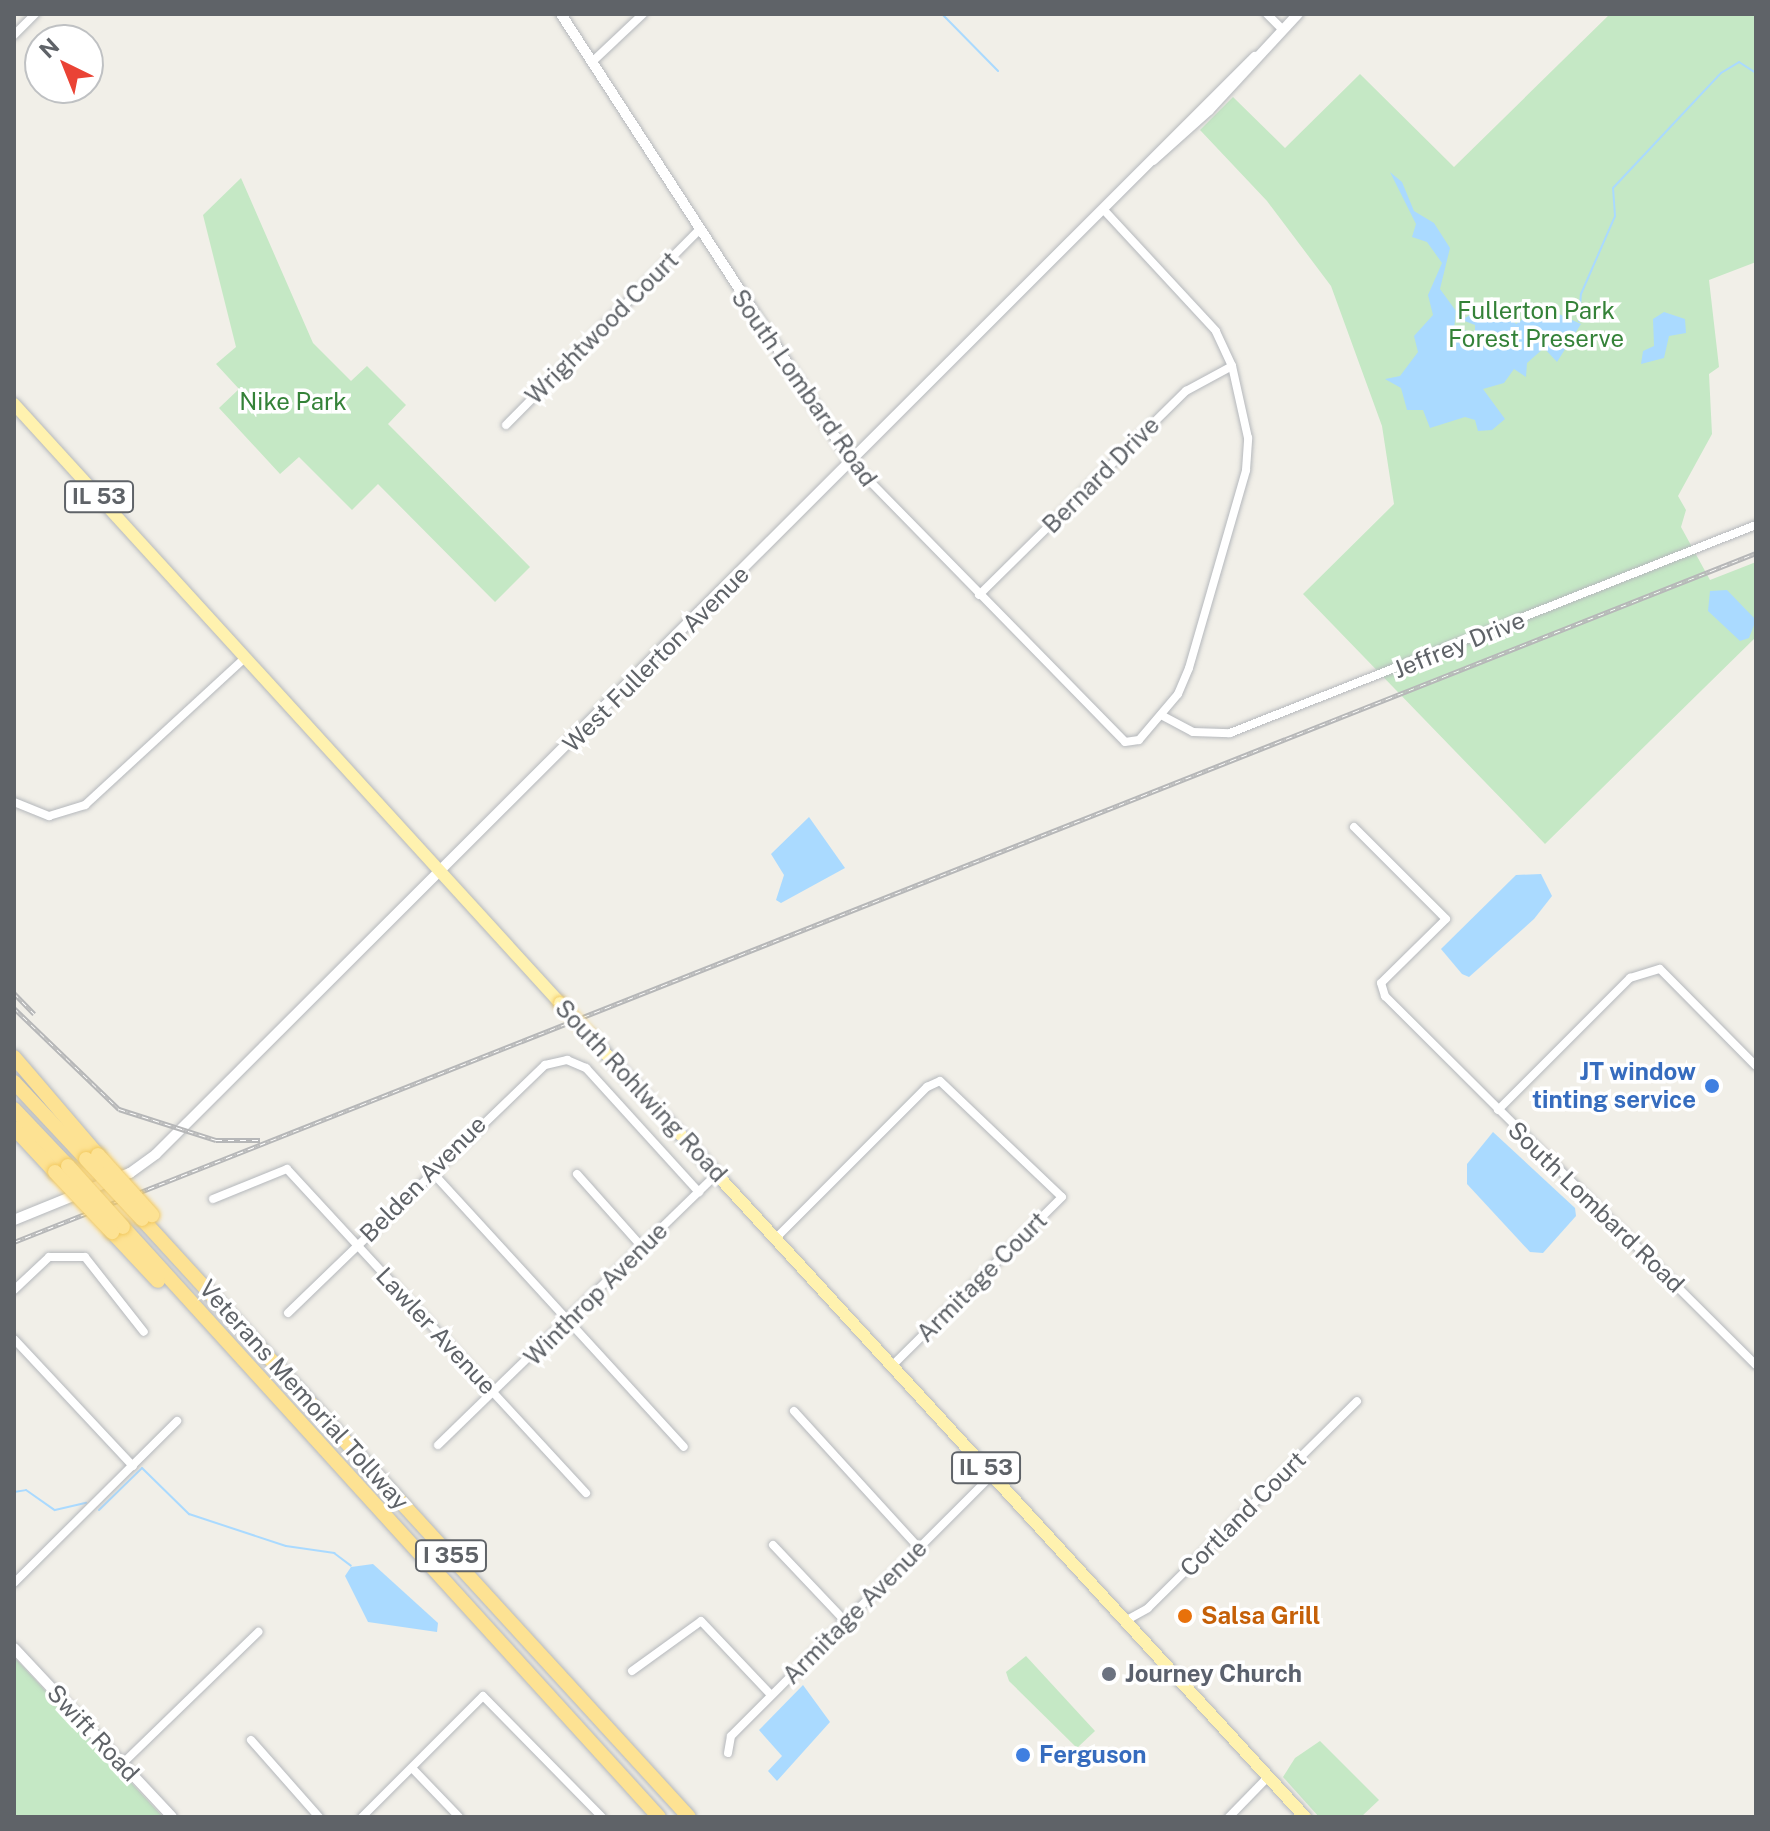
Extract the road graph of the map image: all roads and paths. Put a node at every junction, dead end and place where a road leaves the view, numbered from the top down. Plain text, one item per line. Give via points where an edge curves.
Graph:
1 (35, 14) edge
2 (561, 14) edge
3 (643, 14) edge
4 (1267, 14) edge
5 (1298, 14) edge
6 (1282, 29) junction
7 (14, 35) edge
8 (592, 62) junction
9 (1103, 209) junction
10 (698, 231) junction
11 (1232, 366) junction
12 (14, 404) edge
13 (506, 425) dead end
14 (852, 463) junction
15 (1756, 525) edge
16 (979, 595) junction
17 (245, 658) junction
18 (1161, 715) junction
19 (14, 802) edge
20 (1354, 827) dead end
21 (442, 873) junction
22 (14, 1057) edge
23 (1756, 1066) edge
24 (14, 1082) edge
25 (14, 1109) edge
26 (1498, 1110) junction
27 (14, 1128) edge
28 (92, 1157) junction
29 (62, 1169) junction
30 (431, 1171) junction
31 (577, 1174) dead end
32 (717, 1174) junction
33 (699, 1192) junction
34 (213, 1199) dead end
35 (14, 1220) edge
36 (776, 1238) junction
37 (357, 1245) junction
38 (643, 1248) junction
39 (14, 1290) edge
40 (288, 1313) dead end
41 (570, 1323) junction
42 (144, 1332) dead end
43 (14, 1339) edge
44 (1756, 1365) edge
45 (892, 1366) junction
46 (495, 1395) junction
47 (1357, 1401) dead end
48 (794, 1411) dead end
49 (177, 1421) dead end
50 (438, 1445) dead end
51 (684, 1447) dead end
52 (133, 1466) junction
53 (992, 1475) junction
54 (586, 1493) dead end
55 (773, 1545) dead end
56 (919, 1548) junction
57 (14, 1583) edge
58 (1125, 1621) junction
59 (846, 1622) junction
60 (258, 1632) dead end
61 (14, 1648) edge
62 (632, 1671) dead end
63 (771, 1695) junction
64 (251, 1740) dead end
65 (728, 1753) dead end
66 (122, 1764) junction
67 (412, 1768) junction
68 (1268, 1777) junction
69 (172, 1817) edge
70 (319, 1817) edge
71 (362, 1817) edge
72 (459, 1817) edge
73 (602, 1817) edge
74 (659, 1817) edge
75 (689, 1817) edge
76 (1229, 1817) edge
77 (1305, 1817) edge

1 - 7 street
2 - 8 street, South Lombard Road
3 - 8 street
4 - 6 street
5 - 6 street, West Fullerton Avenue
6 - 9 street, West Fullerton Avenue
8 - 10 street, South Lombard Road
9 - 11 street via 1204,314
9 - 14 street, West Fullerton Avenue
10 - 13 street, Wrightwood Court
10 - 14 street, South Lombard Road
11 - 16 street, Bernard Drive via 1186,391
11 - 18 street via 1248,438 1246,470 1189,668
12 - 17 main road, South Rohlwing Road / IL 53
14 - 16 street, South Lombard Road
14 - 21 street, West Fullerton Avenue
15 - 18 street, Jeffrey Drive via 1230,733 1193,732
16 - 18 street, South Lombard Road via 1125,742 1139,740
17 - 19 street via 85,805 49,816
17 - 21 main road, South Rohlwing Road / IL 53
20 - 26 street, South Lombard Road via 1446,919 1381,984
21 - 32 main road, South Rohlwing Road / IL 53, bridge
21 - 35 street, West Fullerton Avenue via 156,1154 130,1173
22 - 28 highway
23 - 26 street via 1660,969 1630,978
24 - 28 highway, Veterans Memorial Tollway / I 355
25 - 29 highway, Veterans Memorial Tollway / I 355
26 - 44 street, South Lombard Road
27 - 29 highway
28 - 75 highway, Veterans Memorial Tollway / I 355, bridge
29 - 74 highway, Veterans Memorial Tollway / I 355, bridge
30 - 33 street, Belden Avenue via 525,1078 567,1060 586,1068
30 - 37 street, Belden Avenue
30 - 41 street
31 - 38 street
32 - 33 street, Winthrop Avenue
32 - 36 main road, South Rohlwing Road / IL 53
33 - 38 street, Winthrop Avenue
34 - 37 street, Lawler Avenue via 287,1169
36 - 45 main road, South Rohlwing Road / IL 53
36 - 45 street, Armitage Court via 927,1087 940,1081 1062,1197
37 - 40 street, Belden Avenue
37 - 46 street, Lawler Avenue
38 - 41 street, Winthrop Avenue
39 - 42 street via 49,1257 70,1252 85,1257
41 - 46 street, Winthrop Avenue
41 - 51 street
43 - 52 street
45 - 53 main road, South Rohlwing Road / IL 53
46 - 50 street, Winthrop Avenue
46 - 54 street, Lawler Avenue
47 - 58 street, Cortland Court via 1148,1608
48 - 56 street
49 - 52 street
52 - 57 street
53 - 56 street, Armitage Avenue
53 - 58 main road, South Rohlwing Road / IL 53
55 - 59 street
56 - 59 street, Armitage Avenue
58 - 68 main road, South Rohlwing Road / IL 53
59 - 63 street, Armitage Avenue
60 - 66 street
61 - 66 street, Swift Road
62 - 63 street via 701,1621
63 - 65 street, Armitage Avenue via 731,1736
64 - 70 street
66 - 69 street, Swift Road
67 - 71 street
67 - 72 street
67 - 73 street via 483,1696
68 - 76 street
68 - 77 main road, IL 53

